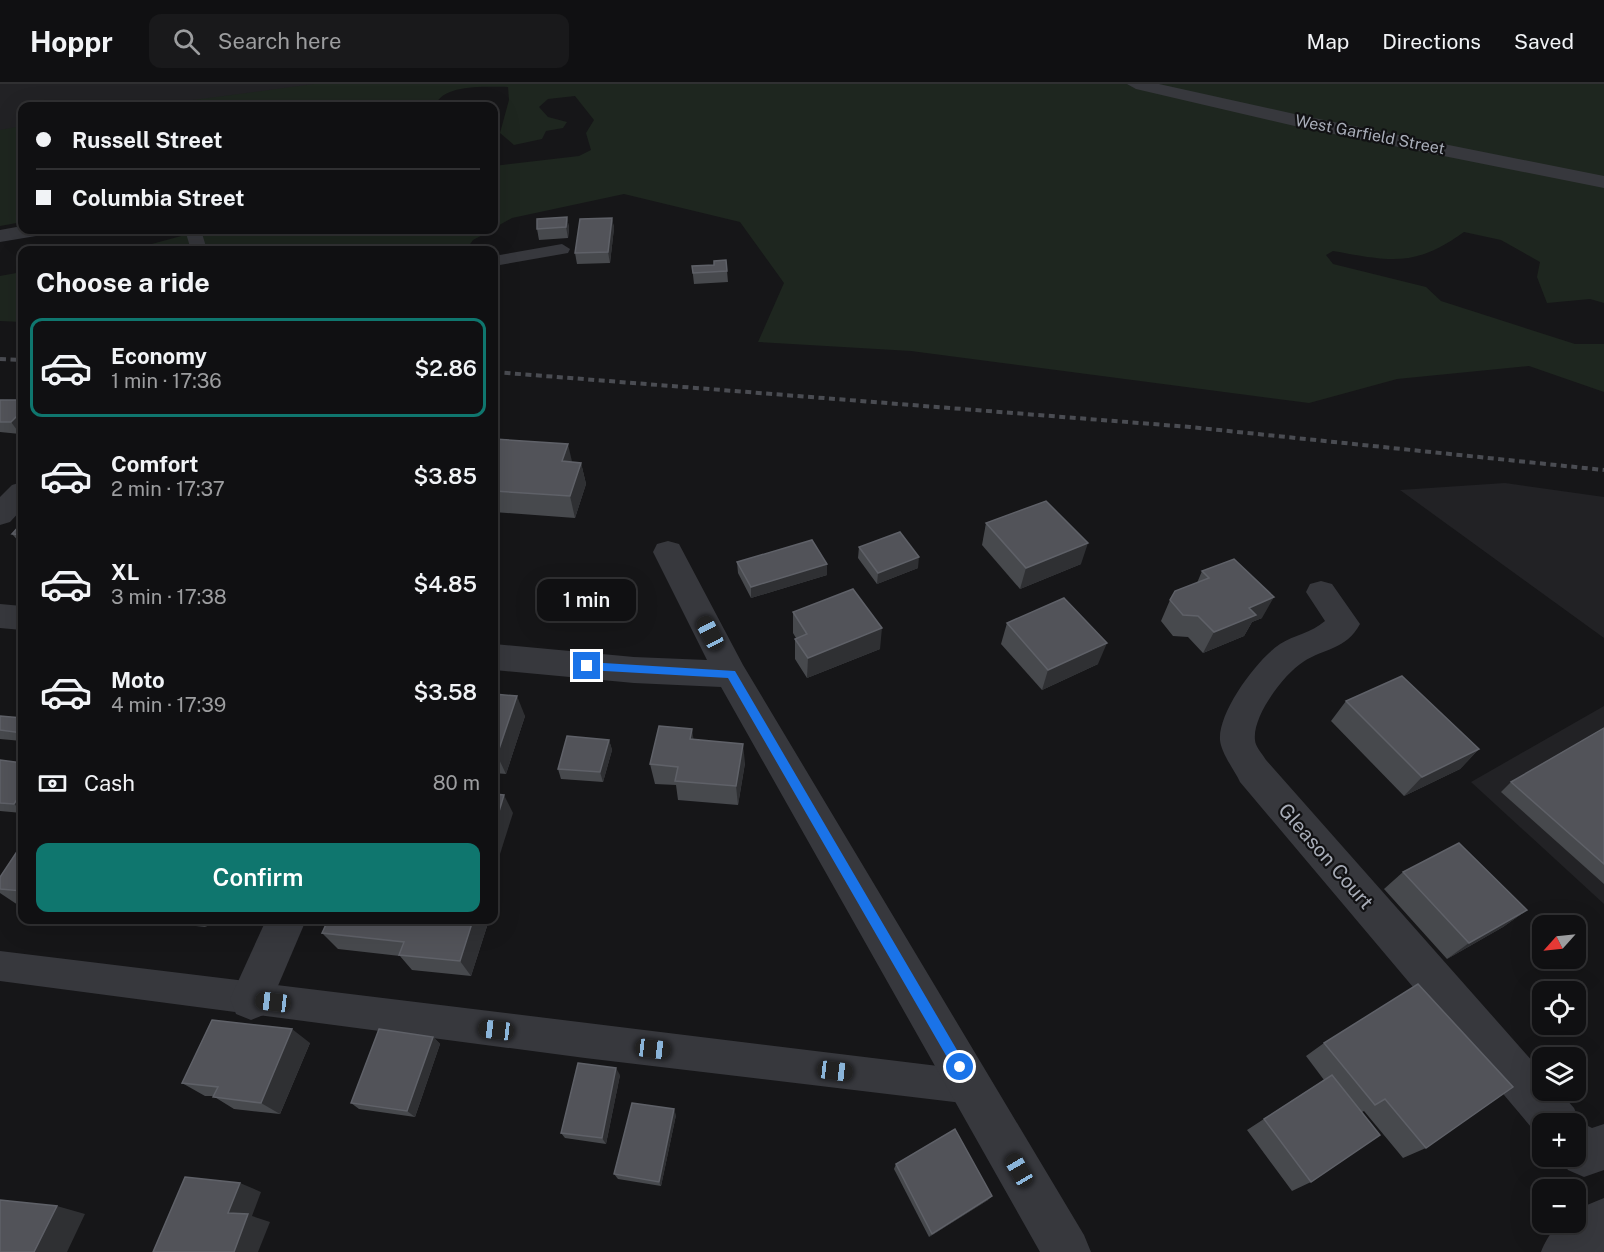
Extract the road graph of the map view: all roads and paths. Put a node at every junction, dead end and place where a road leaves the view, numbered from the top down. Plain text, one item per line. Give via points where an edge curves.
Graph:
1 (1136, 84) edge
2 (1604, 182) edge
3 (18, 233) edge
4 (0, 236) edge
5 (562, 249) dead end
6 (498, 260) edge
7 (18, 496) edge
8 (0, 515) edge
9 (668, 552) dead end
10 (1321, 592) dead end
11 (0, 616) edge
12 (18, 618) edge
13 (498, 657) edge
14 (731, 674) junction
15 (284, 924) edge
16 (0, 966) edge
17 (251, 999) junction
18 (971, 1087) junction
19 (1548, 1113) edge
20 (1604, 1147) edge
21 (1586, 1153) edge
22 (1604, 1222) edge
23 (1067, 1252) edge
24 (1565, 1252) edge

1 - 2 street, West Garfield Street
3 - 4 street
5 - 6 lane
7 - 8 street
9 - 14 street
10 - 19 street, Gleason Court via 1344,624 1324,640 1291,653 1260,685 1242,716 1237,741 1253,771
11 - 12 street
13 - 14 street
14 - 18 street
15 - 17 street
16 - 17 lane
17 - 18 lane
18 - 23 street
20 - 21 street
22 - 24 street

